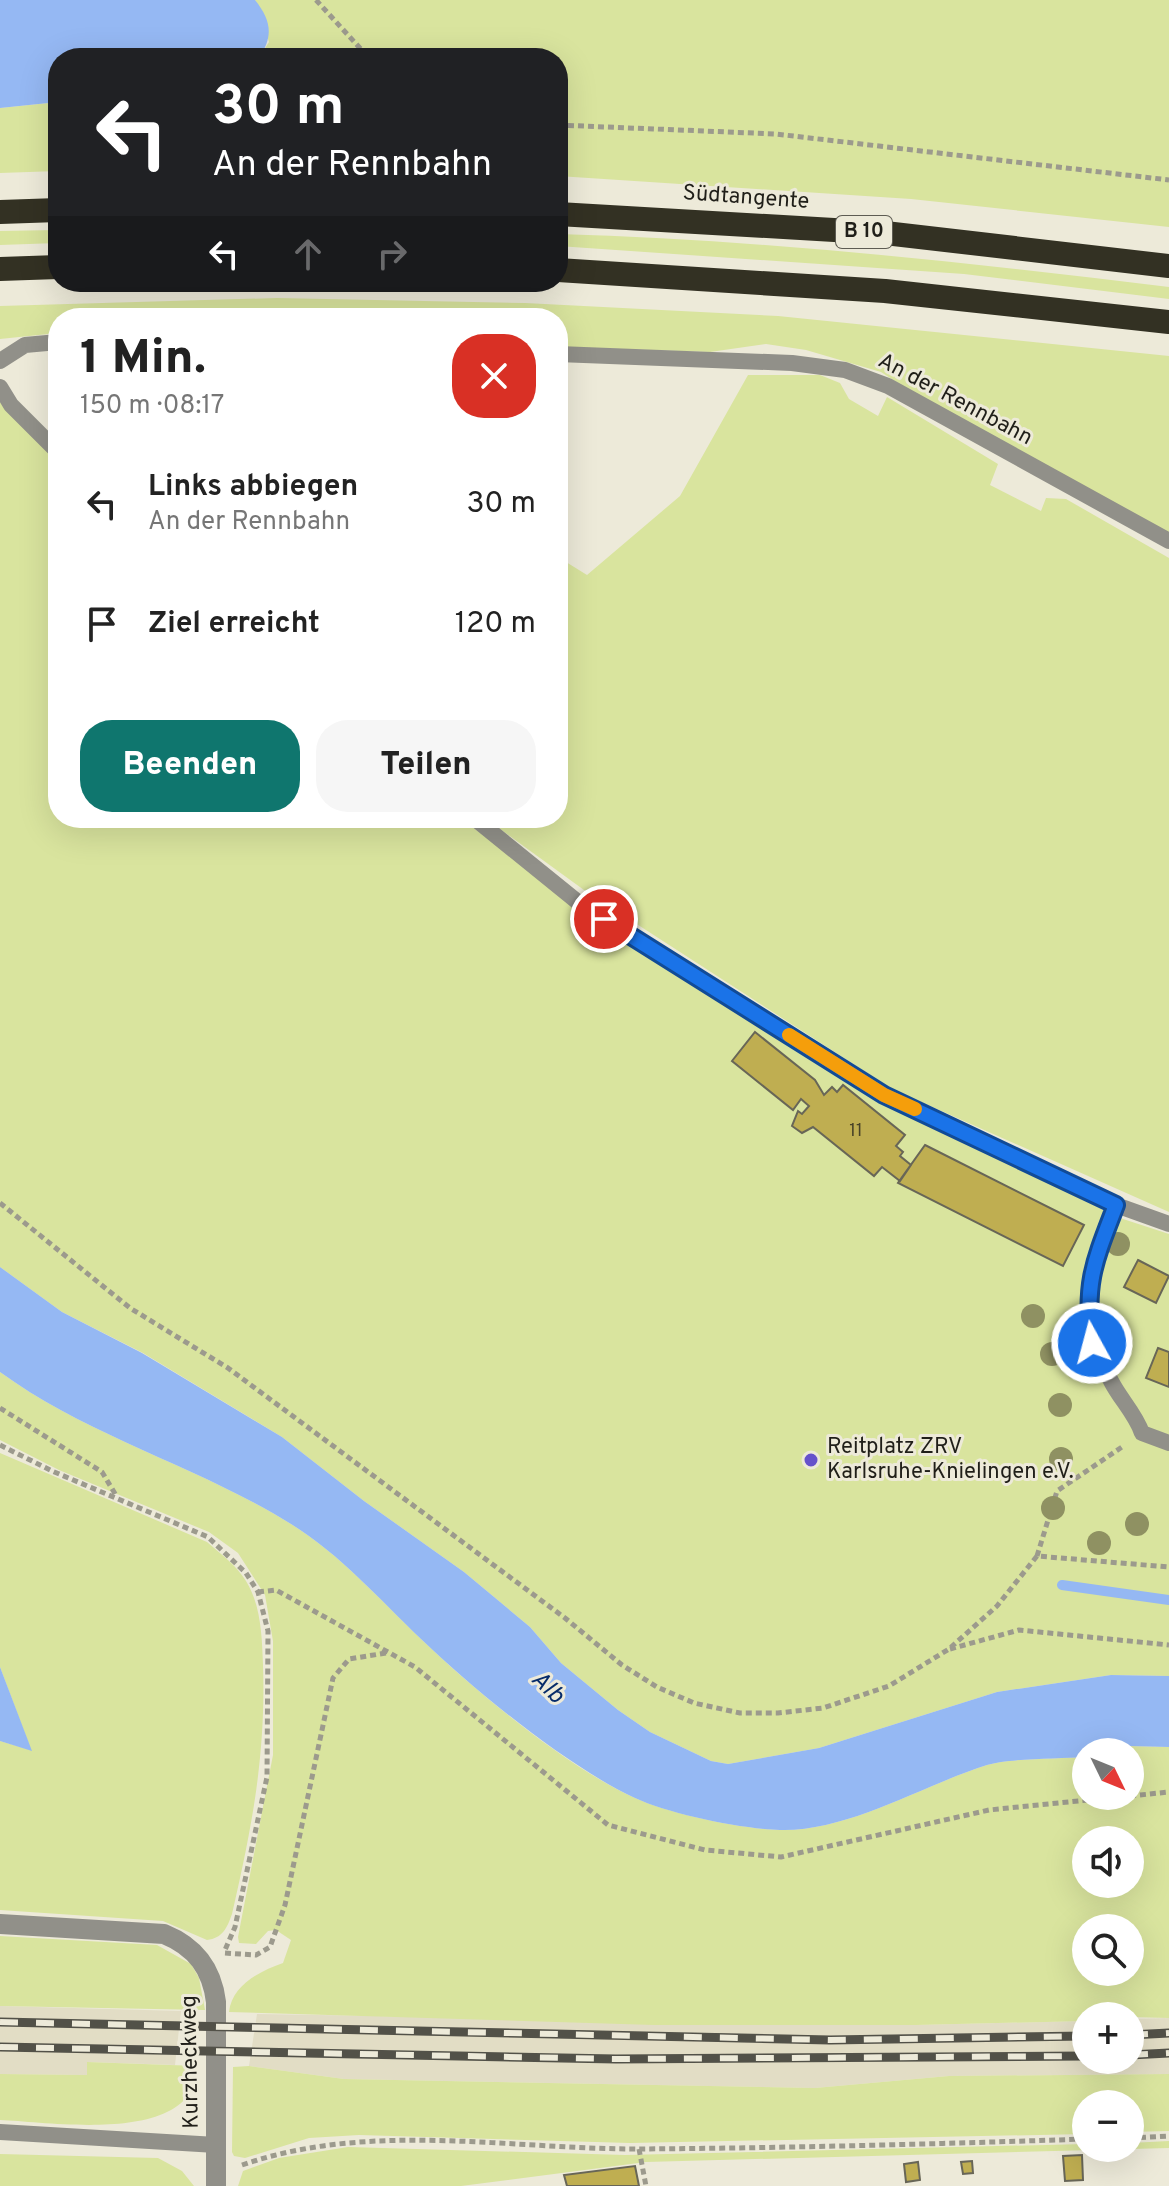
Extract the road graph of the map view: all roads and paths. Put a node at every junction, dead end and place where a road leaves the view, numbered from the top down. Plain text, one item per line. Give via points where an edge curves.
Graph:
1 (316, 0) edge
2 (360, 48) edge
3 (568, 125) edge
4 (1169, 180) edge
5 (48, 210) edge
6 (0, 212) edge
7 (568, 215) edge
8 (1169, 266) edge
9 (48, 267) edge
10 (0, 269) edge
11 (568, 271) edge
12 (1169, 322) edge
13 (48, 343) edge
14 (568, 354) edge
15 (0, 361) edge
16 (0, 387) edge
17 (48, 442) edge
18 (1169, 541) edge
19 (486, 828) edge
20 (0, 1203) edge
21 (1116, 1205) junction
22 (1169, 1224) edge
23 (0, 1408) edge
24 (1142, 1433) junction
25 (1169, 1443) edge
26 (0, 1445) edge
27 (117, 1498) junction
28 (1037, 1556) junction
29 (1169, 1567) edge
30 (258, 1592) junction
31 (1169, 1645) edge
32 (949, 1649) junction
33 (388, 1652) junction
34 (1169, 1792) edge
35 (1144, 1794) edge
36 (1072, 1802) edge
37 (0, 1924) edge
38 (0, 2132) edge
39 (1169, 2136) edge
40 (1144, 2137) edge
41 (1072, 2139) edge
42 (216, 2145) junction
43 (639, 2149) junction
44 (216, 2180) edge
45 (646, 2186) edge

1 - 2 path
3 - 4 path via 776,134
5 - 6 highway
7 - 8 highway, Südtangente / B 10 via 885,233
9 - 10 highway
11 - 12 highway via 885,291
13 - 15 lane via 25,345
14 - 18 lane, An der Rennbahn via 792,363 845,370 888,386
16 - 17 lane
19 - 21 lane via 579,903 884,1095
20 - 32 path via 130,1308 228,1368 657,1687 694,1703 740,1713 823,1708 889,1686
21 - 22 lane
21 - 24 lane via 1095,1260 1087,1303 1092,1343
23 - 27 path via 102,1472
24 - 25 lane
24 - 28 path via 1057,1491
26 - 27 path
27 - 30 path via 208,1537
28 - 29 path
28 - 32 path via 997,1606
30 - 33 path via 276,1590
30 - 33 path via 268,1631 267,1777 235,1927 224,1953 256,1955 270,1947 285,1905 333,1678 349,1659
31 - 32 path via 1019,1630
33 - 36 path via 415,1667 608,1825 705,1850 781,1857 989,1810
34 - 35 path
37 - 42 street, Kurzheckweg via 164,1934 199,1956 214,1983 216,2002
38 - 42 lane
39 - 40 path
41 - 43 path
42 - 44 street, Kurzheckweg
43 - 44 path via 358,2141 291,2149
43 - 45 path

